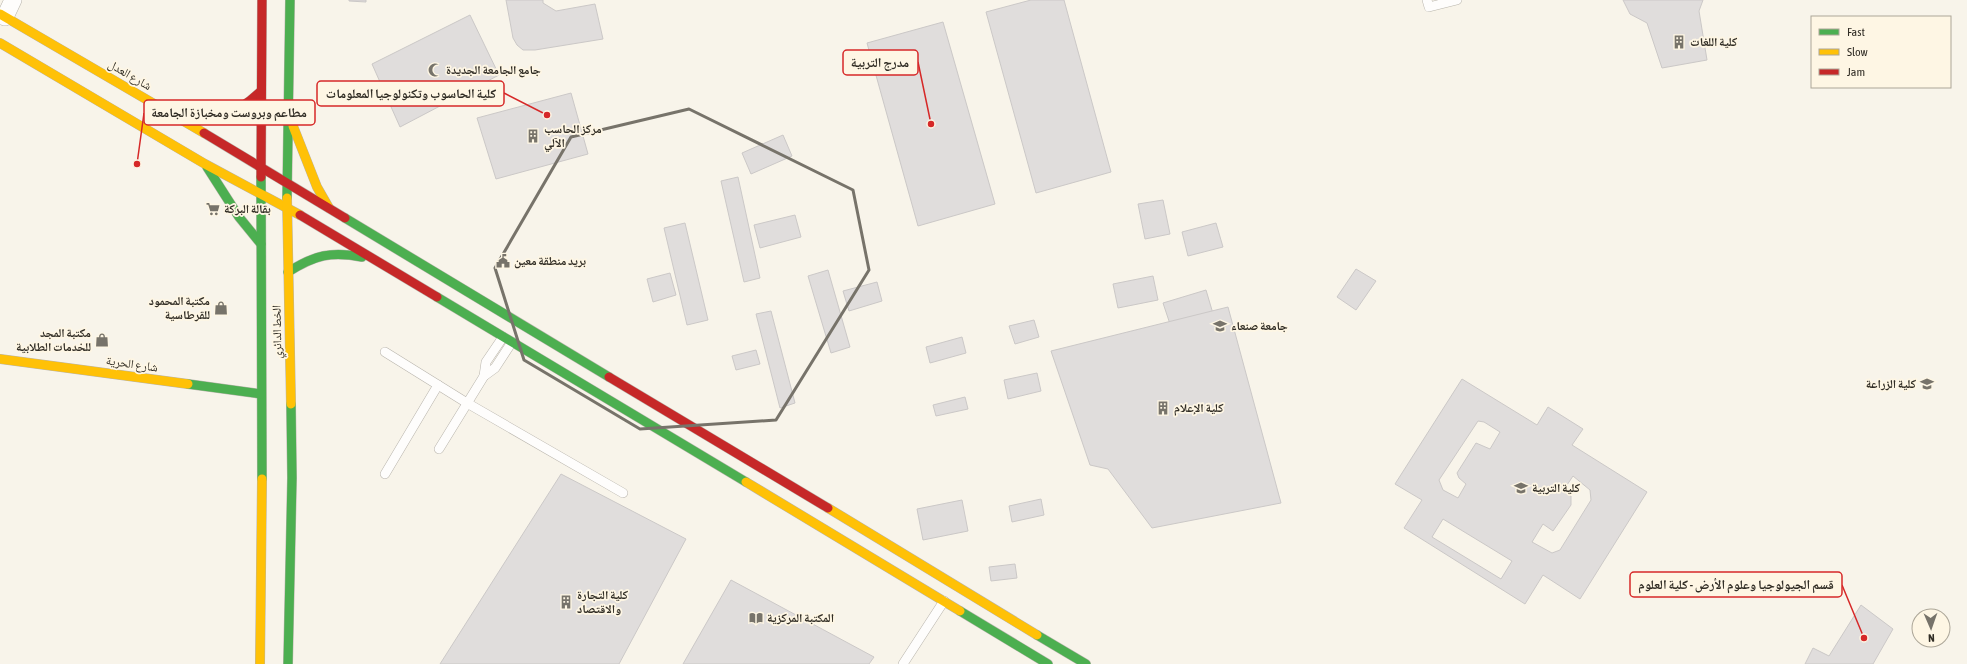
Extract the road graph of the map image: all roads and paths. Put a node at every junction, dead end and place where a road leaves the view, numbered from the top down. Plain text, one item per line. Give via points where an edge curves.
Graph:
1 (13, 0) edge
2 (262, 0) edge
3 (290, 0) edge
4 (1428, 0) edge
5 (1457, 0) edge
6 (3, 15) edge
7 (0, 43) edge
8 (260, 92) junction
9 (176, 116) junction
10 (289, 116) junction
11 (205, 164) junction
12 (261, 169) junction
13 (288, 185) junction
14 (260, 193) junction
15 (287, 207) junction
16 (330, 209) junction
17 (261, 244) junction
18 (371, 259) junction
19 (288, 272) junction
20 (511, 329) junction
21 (512, 342) junction
22 (385, 352) dead end
23 (0, 359) edge
24 (484, 376) junction
25 (438, 385) junction
26 (261, 394) junction
27 (467, 403) junction
28 (439, 450) dead end
29 (385, 474) dead end
30 (623, 493) dead end
31 (944, 601) junction
32 (260, 664) edge
33 (288, 664) edge
34 (903, 664) edge
35 (1048, 664) edge
36 (1086, 664) edge

1 - 6 street
2 - 8 street, الخط الدائري
3 - 10 street, الخط الدائري
4 - 5 lane via 1429,7
6 - 9 street, شارع العدل
7 - 11 street
8 - 9 street via 247,106 232,114 210,118
8 - 12 street, الخط الدائري
9 - 12 street, شارع العدل
10 - 13 street, الخط الدائري
10 - 16 street via 317,187
11 - 14 street
11 - 17 street via 239,217
12 - 13 street, شارع العدل
12 - 14 street, الخط الدائري
13 - 15 street, الخط الدائري
13 - 16 street, شارع العدل
14 - 15 street
14 - 17 street, الخط الدائري
15 - 18 street
15 - 19 street, الخط الدائري
16 - 20 street, شارع العدل via 398,249
17 - 26 street, الخط الدائري
18 - 19 street via 334,253 319,255
18 - 20 street
19 - 33 street, الخط الدائري via 292,478
20 - 21 street
20 - 24 lane via 486,362
20 - 36 street
21 - 24 lane via 495,368
21 - 31 street
22 - 25 lane
23 - 26 street, شارع الحرية
24 - 27 lane
25 - 27 lane
25 - 29 lane
26 - 32 street, الخط الدائري via 263,561
27 - 28 lane
27 - 30 lane
31 - 34 lane
31 - 35 street

